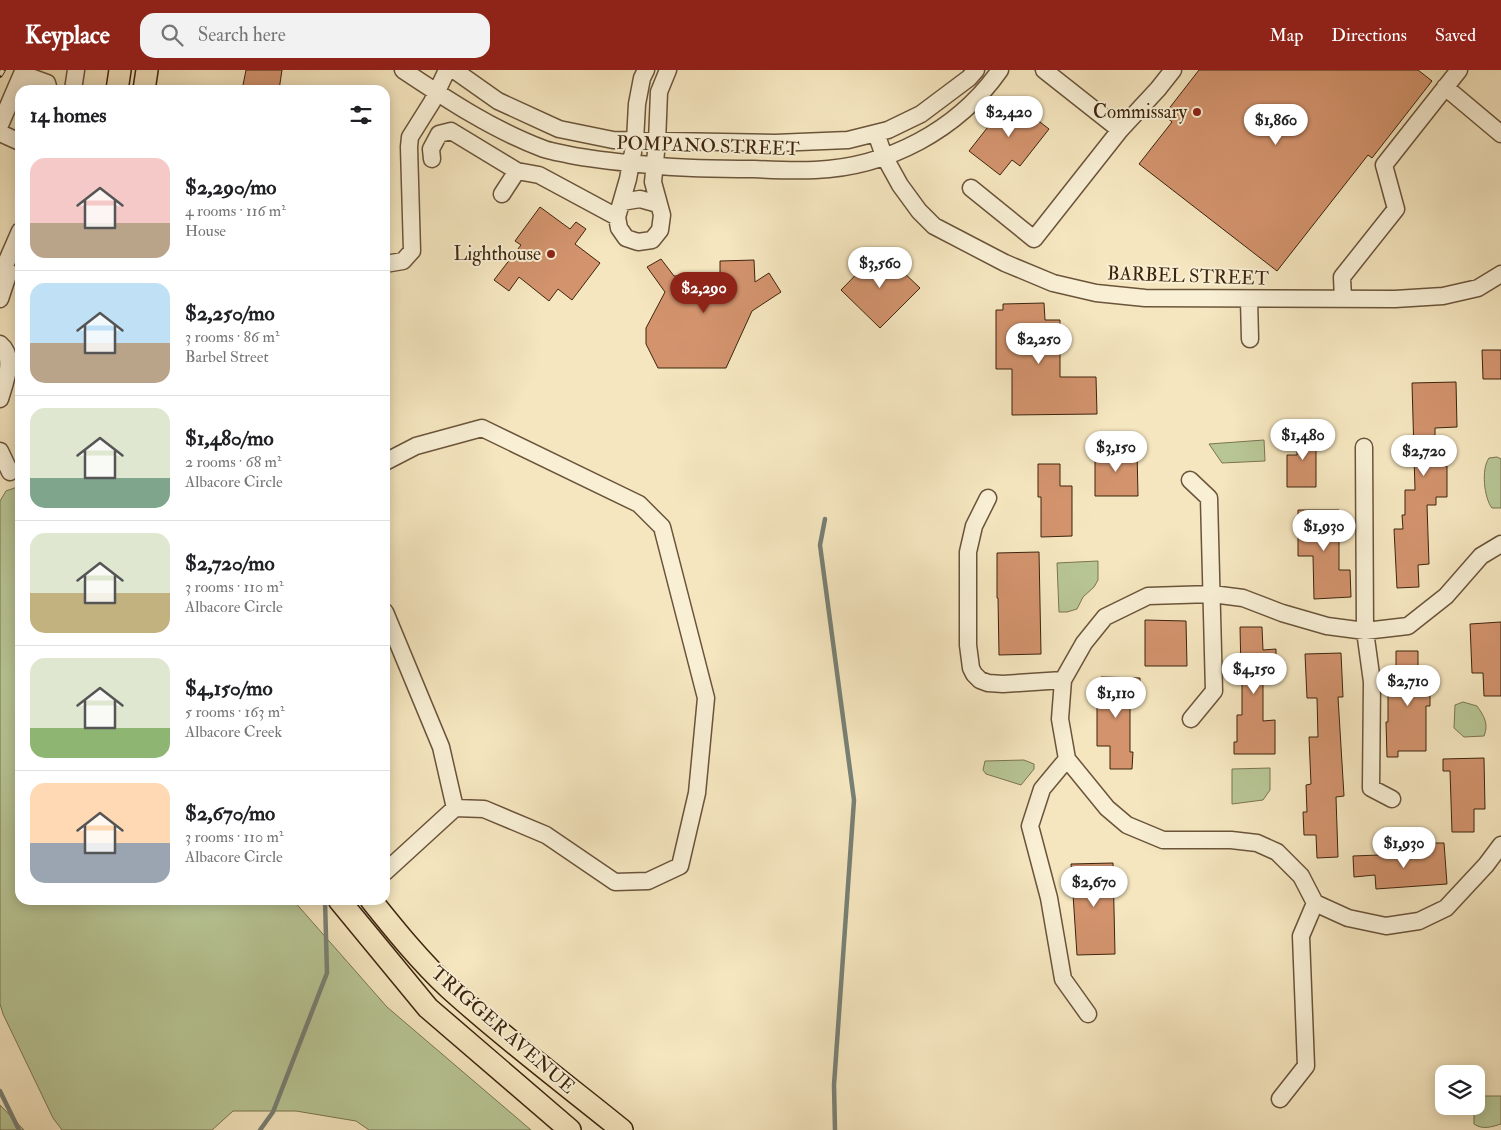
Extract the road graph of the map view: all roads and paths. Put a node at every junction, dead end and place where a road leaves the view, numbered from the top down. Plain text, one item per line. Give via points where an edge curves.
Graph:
1 (76, 70) edge
2 (120, 70) edge
3 (146, 70) edge
4 (403, 70) edge
5 (447, 70) edge
6 (454, 70) edge
7 (646, 70) edge
8 (668, 70) edge
9 (976, 70) edge
10 (1000, 70) edge
11 (1044, 70) edge
12 (1173, 70) edge
13 (1459, 70) edge
14 (17, 85) edge
15 (47, 85) edge
16 (74, 85) edge
17 (118, 85) edge
18 (144, 85) edge
19 (1445, 87) junction
20 (15, 90) edge
21 (436, 92) junction
22 (0, 125) edge
23 (1120, 130) junction
24 (876, 133) junction
25 (0, 134) edge
26 (1501, 134) edge
27 (15, 140) edge
28 (636, 141) junction
29 (657, 142) junction
30 (884, 156) junction
31 (432, 159) dead end
32 (630, 164) junction
33 (654, 165) junction
34 (517, 171) junction
35 (971, 188) dead end
36 (502, 194) dead end
37 (658, 204) junction
38 (620, 210) junction
39 (15, 242) edge
40 (390, 263) edge
41 (1501, 274) edge
42 (0, 299) edge
43 (1249, 299) junction
44 (1343, 299) junction
45 (1250, 339) dead end
46 (0, 344) edge
47 (0, 399) edge
48 (1364, 447) dead end
49 (0, 451) edge
50 (390, 459) edge
51 (10, 472) edge
52 (1190, 480) dead end
53 (988, 498) dead end
54 (1501, 544) edge
55 (1212, 594) junction
56 (390, 624) edge
57 (1365, 631) junction
58 (1063, 680) junction
59 (1191, 719) dead end
60 (1067, 759) junction
61 (1392, 799) dead end
62 (455, 808) junction
63 (1501, 845) edge
64 (390, 867) edge
65 (1315, 903) junction
66 (347, 905) edge
67 (375, 905) edge
68 (1088, 1014) dead end
69 (1280, 1100) dead end
70 (570, 1130) edge
71 (622, 1130) edge

1 - 16 street
2 - 17 main road
3 - 18 main road
4 - 21 street, POMPANO STREET
5 - 21 street
6 - 28 street, POMPANO STREET via 498,101 559,129 613,140
7 - 28 street via 637,104
8 - 29 street via 659,92
9 - 24 street, POMPANO STREET via 921,114
10 - 30 street, POMPANO STREET via 978,98 947,125 905,150
11 - 23 street
12 - 23 street
13 - 19 street
14 - 15 street via 22,74
19 - 26 street
19 - 44 street via 1384,165 1396,209 1342,277
20 - 22 street
21 - 32 street, POMPANO STREET via 501,130 546,150
21 - 40 street via 410,138 412,251 403,261
23 - 35 street via 1034,239
24 - 29 street, POMPANO STREET via 848,140
24 - 30 street, BARBEL STREET
25 - 27 street
28 - 29 street, POMPANO STREET
28 - 32 street
29 - 33 street
30 - 33 street, POMPANO STREET via 863,163 815,170
30 - 43 street, BARBEL STREET via 900,185 934,226 1004,263 1052,283 1096,293 1145,298
31 - 34 street via 431,149 439,134 451,131
32 - 33 street, POMPANO STREET
32 - 38 street
33 - 37 street via 653,182
34 - 36 street
34 - 38 street via 539,175
37 - 38 street via 640,199
37 - 38 street via 662,215 660,230 652,240 638,242 626,238 619,228
39 - 42 street via 3,270 9,272
41 - 44 street, BARBEL STREET via 1478,288 1442,296
43 - 44 street, BARBEL STREET
43 - 45 street
46 - 47 street via 7,351 8,372
48 - 57 street
49 - 51 street
50 - 62 street via 416,446 482,428 639,504 662,527 706,698 697,793 680,866 648,881 615,882 546,835 484,809
52 - 55 street via 1209,498
53 - 58 street via 974,526 968,552 971,668 980,680 988,683
54 - 57 street via 1481,556 1446,596 1408,626
55 - 57 street via 1243,598 1327,626
55 - 58 street via 1148,596 1105,617 1084,643
55 - 59 street via 1214,691
56 - 62 street via 441,747
57 - 61 street via 1372,682 1371,788
58 - 60 street via 1060,720
60 - 65 street via 1107,808 1127,825 1163,840 1257,843 1277,852 1301,876
60 - 68 street via 1042,790 1030,826 1049,898 1064,978
62 - 64 street
63 - 65 street via 1486,866 1446,908 1419,921 1386,926 1348,918
65 - 69 street via 1301,936 1306,1066
66 - 70 main road, TRIGGER AVENUE via 428,1008
67 - 71 main road, TRIGGER AVENUE via 448,986 508,1039

